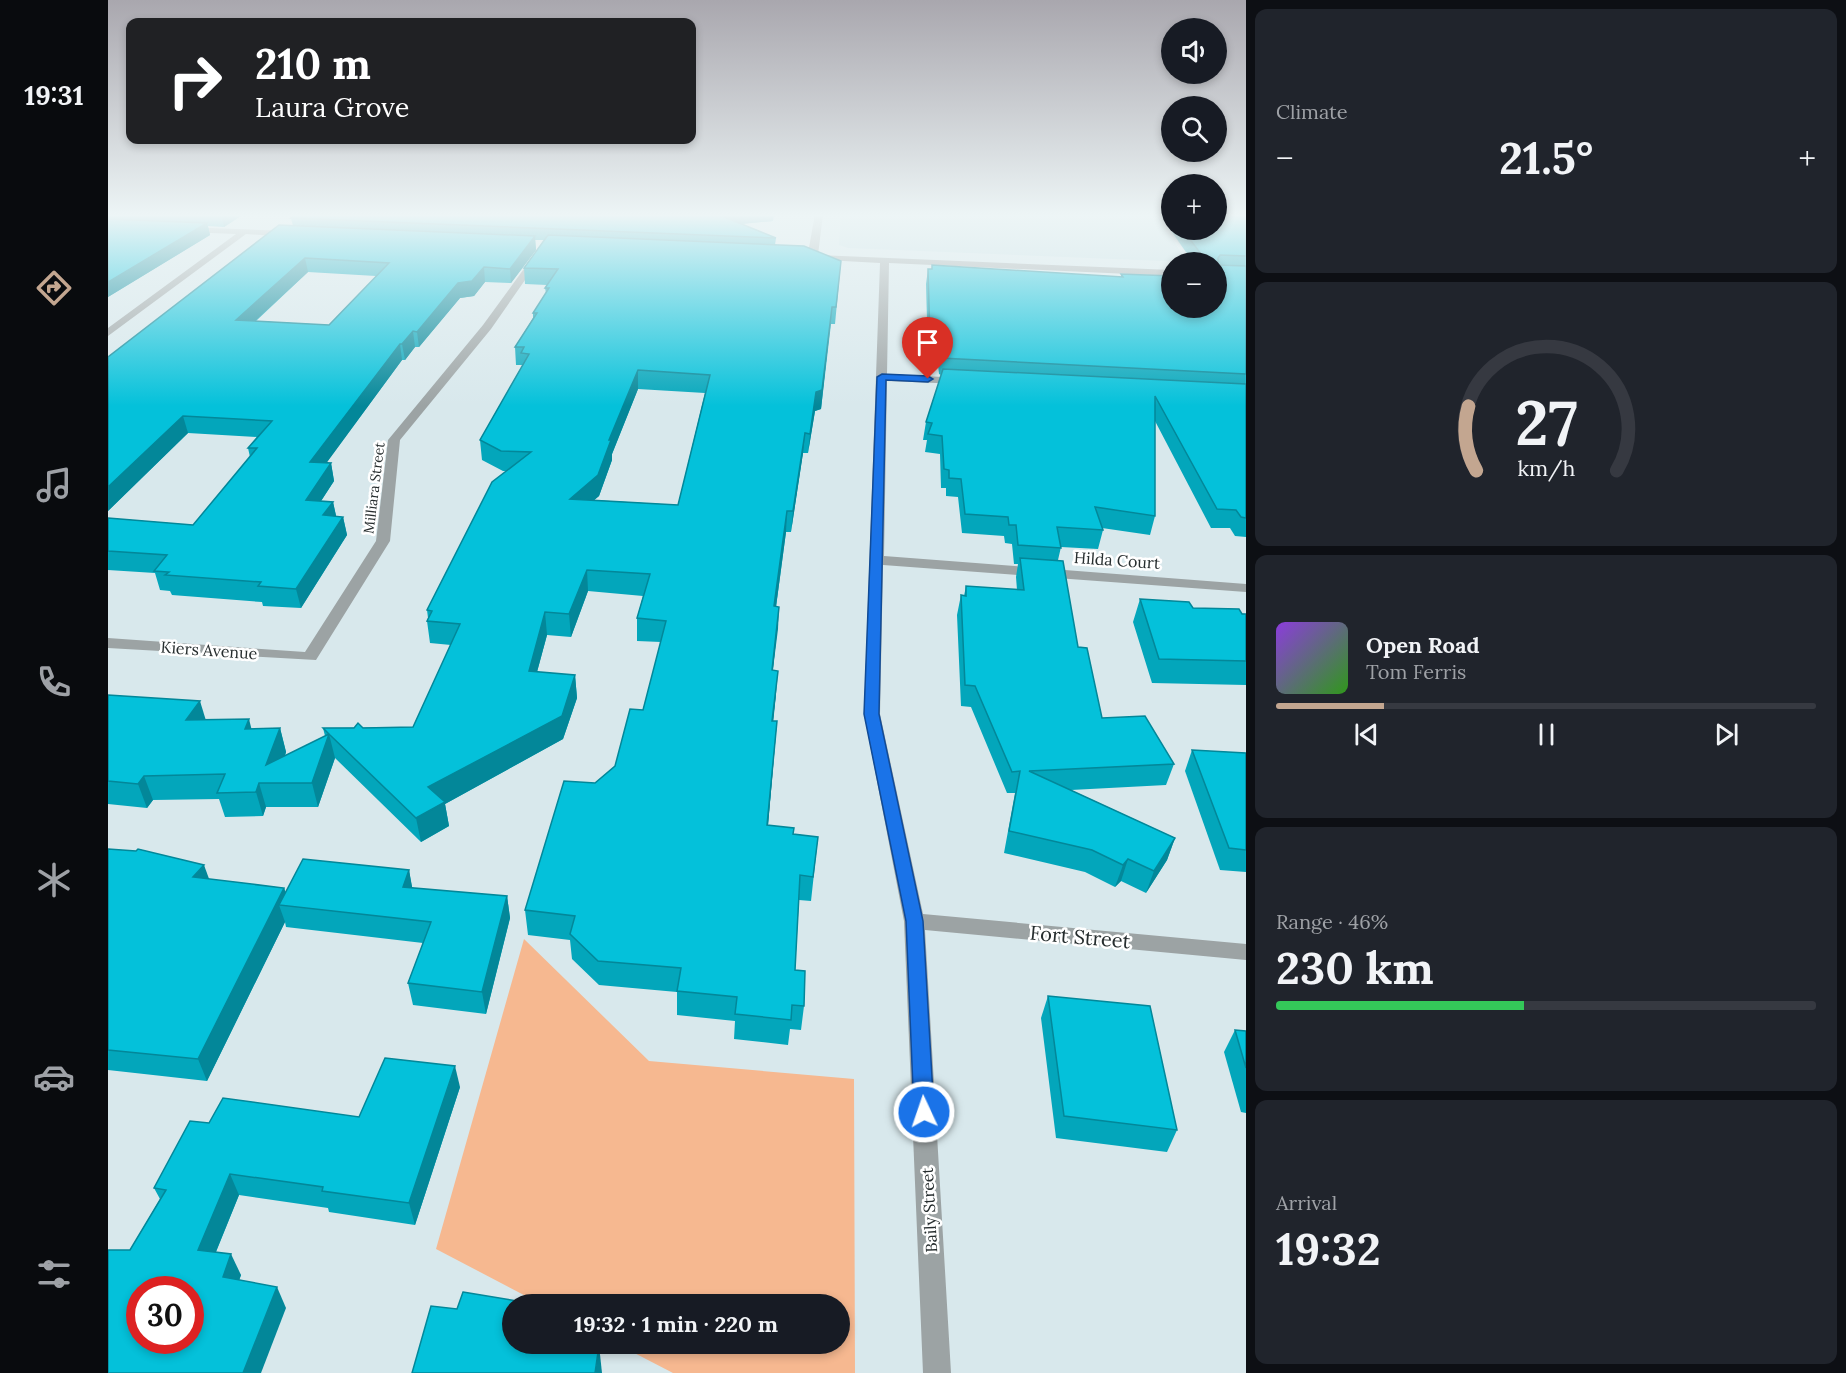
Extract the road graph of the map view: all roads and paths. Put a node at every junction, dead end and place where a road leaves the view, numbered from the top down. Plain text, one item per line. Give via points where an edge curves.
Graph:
1 (182, 278) edge
2 (522, 278) edge
3 (885, 278) edge
4 (108, 333) edge
5 (882, 377) junction
6 (976, 382) edge
7 (878, 560) junction
8 (1246, 588) edge
9 (108, 643) edge
10 (310, 657) joint
11 (914, 921) junction
12 (1246, 952) edge
13 (937, 1373) edge

1 - 4 street
2 - 10 street, Milliara Street via 394,440 383,541
3 - 5 street, Baily Street
5 - 6 street
5 - 7 street, Baily Street
7 - 8 street, Hilda Court
7 - 11 street, Baily Street via 872,714
9 - 10 street, Kiers Avenue
11 - 12 street, Fort Street
11 - 13 street, Baily Street

